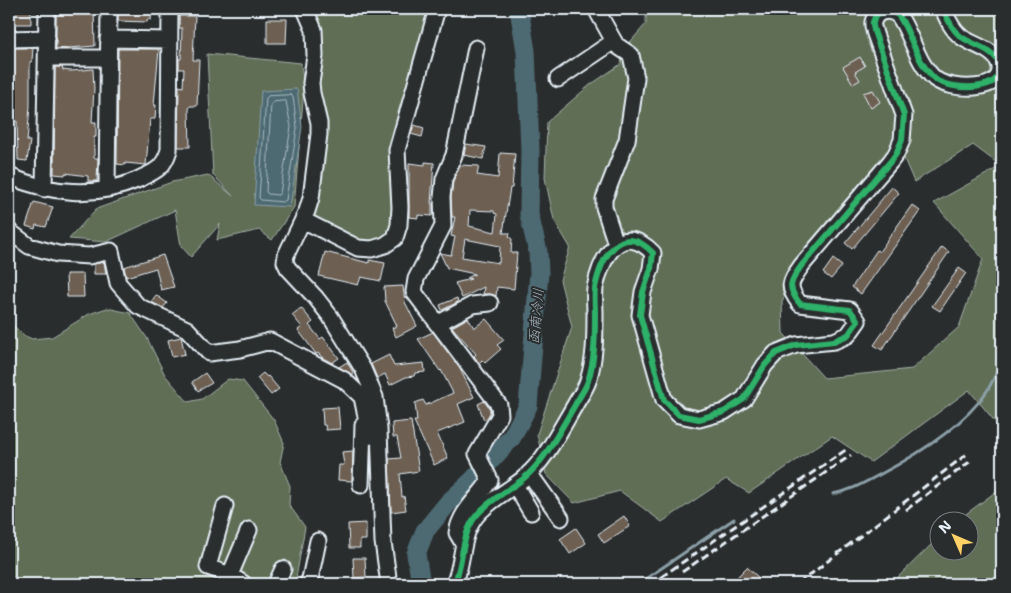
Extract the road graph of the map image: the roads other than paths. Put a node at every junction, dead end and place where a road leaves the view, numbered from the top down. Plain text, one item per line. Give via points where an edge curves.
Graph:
1 (47, 9) edge
2 (109, 9) edge
3 (170, 9) edge
4 (305, 9) edge
5 (437, 9) edge
6 (596, 9) edge
7 (942, 9) edge
8 (47, 38) junction
9 (9, 39) edge
10 (108, 39) junction
11 (170, 40) junction
12 (614, 41) junction
13 (476, 48) dead end
14 (47, 58) junction
15 (108, 58) junction
16 (558, 79) dead end
17 (9, 176) edge
18 (44, 189) junction
19 (108, 189) junction
20 (303, 220) junction
21 (9, 230) edge
22 (616, 244) junction
23 (490, 302) dead end
24 (437, 324) junction
25 (364, 406) junction
26 (380, 438) junction
27 (529, 473) junction
28 (361, 485) dead end
29 (514, 485) junction
30 (225, 506) dead end
31 (531, 512) dead end
32 (562, 518) dead end
33 (249, 530) dead end
34 (318, 541) dead end
35 (463, 543) junction
36 (283, 569) dead end
37 (230, 575) junction
38 (244, 584) edge
39 (276, 584) edge
40 (307, 584) edge
41 (389, 584) edge
42 (454, 584) edge

1 - 8 street
2 - 10 street
3 - 11 street
4 - 20 street via 314,30 311,83 319,134 311,198
5 - 20 street via 397,150 400,207 395,238 372,249 358,248
6 - 12 street
7 - 22 street via 958,34 997,58 998,74 995,80 984,86 943,84 921,62 899,16 886,11 874,20 875,34 904,115 902,140 890,162 792,280 792,293 800,304 850,310 858,321 848,335 796,345 776,353 744,399 724,412 699,419 679,415 664,400 640,315 653,253 633,239
8 - 9 street
8 - 14 street
10 - 11 street
10 - 15 street
11 - 19 street via 170,150 166,163 136,180
12 - 16 street
12 - 22 street via 631,55 636,78 626,140 604,199
13 - 24 street via 454,155 444,179 443,226 416,279 414,292
14 - 15 street
14 - 18 street
15 - 19 street
17 - 18 street
18 - 19 street via 96,192
20 - 26 street via 285,262 330,316 363,369 376,397
21 - 25 street via 29,246 58,254 89,256 111,251 118,283 138,306 187,329 210,353 270,341 344,380 362,397
22 - 27 street via 603,262 595,288 594,354 587,383 547,451
23 - 24 street via 472,305
24 - 35 street via 499,405 500,415 477,454 490,480 458,522 457,533
25 - 26 street via 370,436
25 - 28 street
26 - 41 street via 383,542
27 - 29 street
27 - 32 street
29 - 31 street
29 - 35 street via 476,516
30 - 37 street via 208,567
33 - 37 street
34 - 40 street
35 - 42 street via 460,572
36 - 39 street
37 - 38 street

